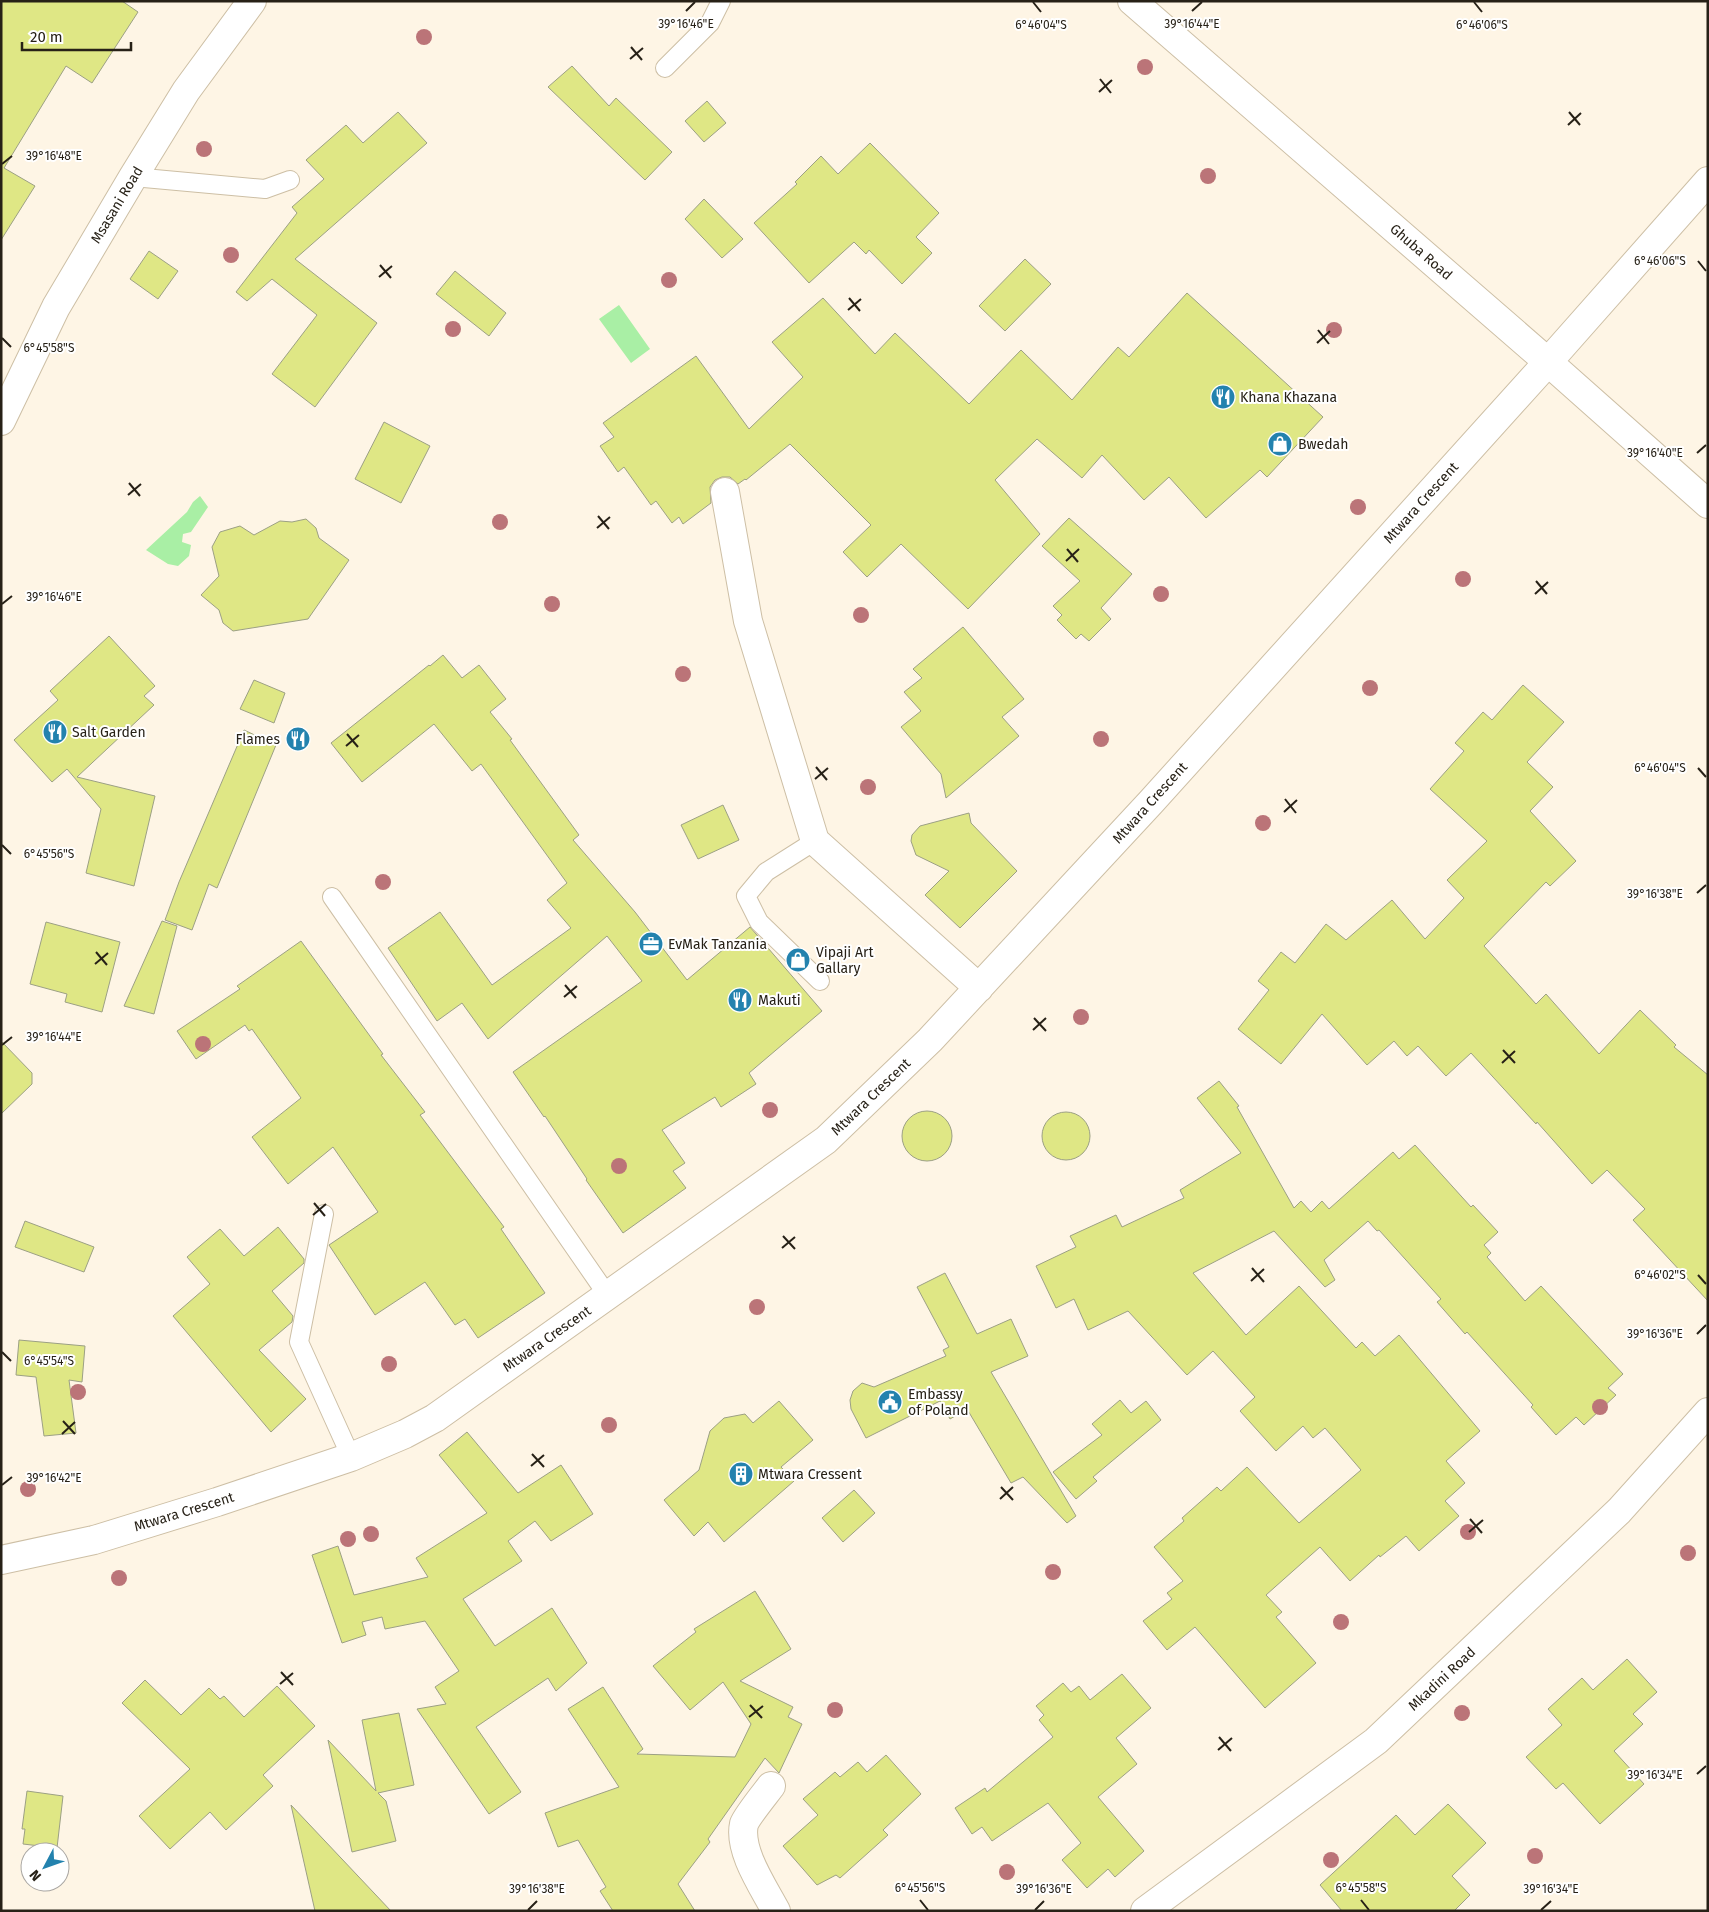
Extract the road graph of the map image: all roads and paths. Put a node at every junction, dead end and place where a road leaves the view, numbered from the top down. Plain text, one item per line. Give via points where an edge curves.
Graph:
1 (252, 1) edge
2 (721, 1) edge
3 (1132, 1) edge
4 (665, 68) dead end
5 (133, 177) junction
6 (290, 180) dead end
7 (1708, 181) edge
8 (1548, 362) junction
9 (1, 421) edge
10 (726, 492) dead end
11 (1708, 504) edge
12 (815, 841) junction
13 (332, 896) dead end
14 (820, 981) dead end
15 (979, 988) junction
16 (324, 1214) dead end
17 (608, 1296) junction
18 (1708, 1412) edge
19 (351, 1457) junction
20 (1, 1560) edge
21 (771, 1786) dead end
22 (776, 1911) edge
23 (1145, 1911) edge

1 - 5 street, Msasani Road via 186,90
2 - 4 lane via 710,23
3 - 8 street, Ghuba Road
5 - 6 lane via 265,189
5 - 9 street, Msasani Road via 56,307
7 - 8 street, Mtwara Crescent
8 - 11 street, Ghuba Road
8 - 15 street, Mtwara Crescent
10 - 12 street via 748,620
12 - 14 lane via 766,872 746,896 759,922
12 - 15 street
13 - 17 lane
15 - 17 street, Mtwara Crescent via 826,1140
16 - 19 lane via 299,1342
17 - 19 street, Mtwara Crescent via 435,1418
18 - 23 street, Mkadini Road via 1619,1511 1376,1740
19 - 20 street, Mtwara Crescent via 94,1540
21 - 22 street via 745,1823 743,1841

